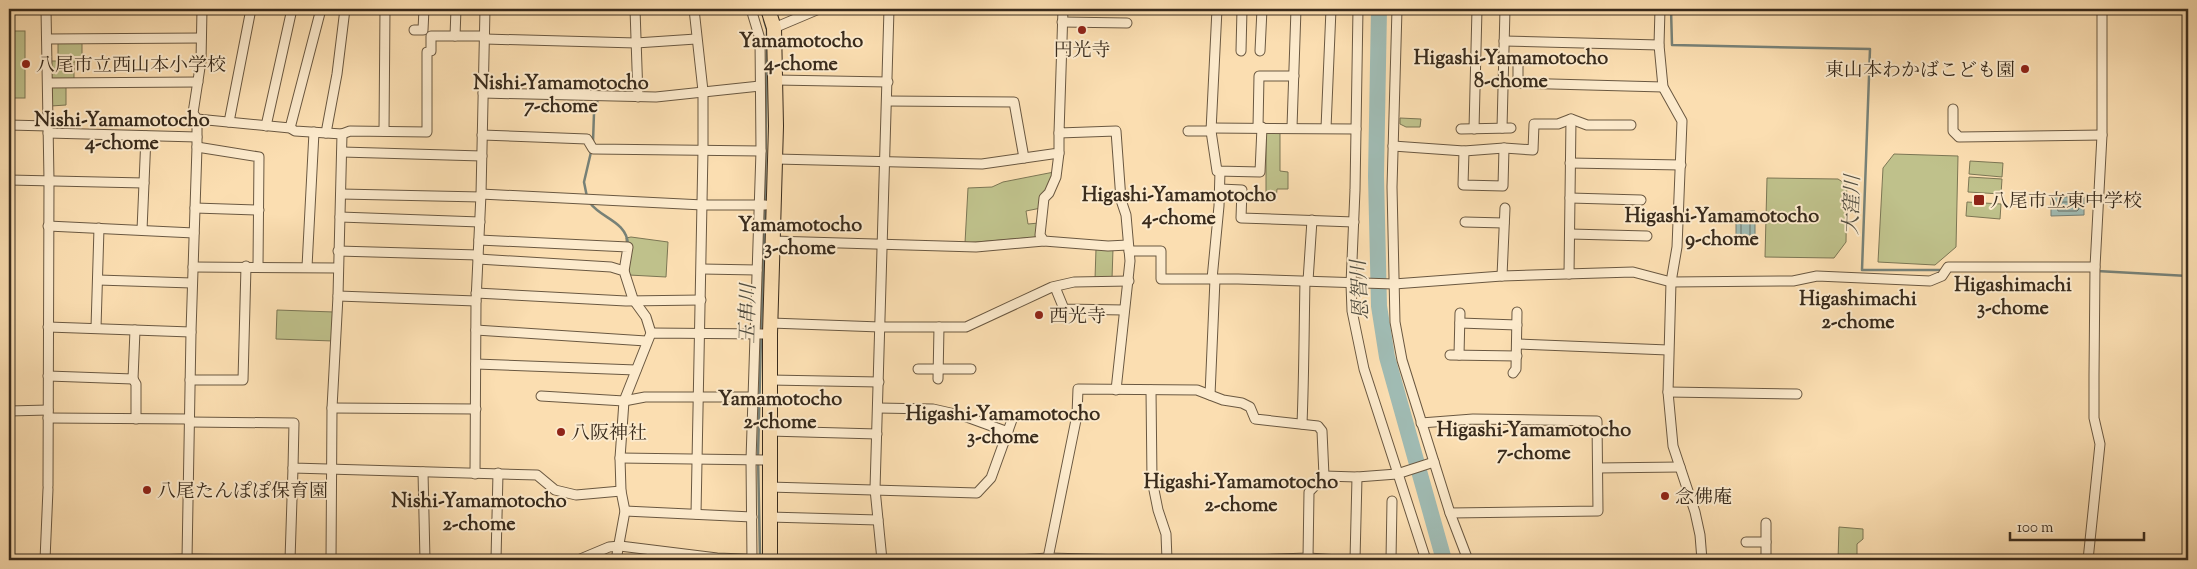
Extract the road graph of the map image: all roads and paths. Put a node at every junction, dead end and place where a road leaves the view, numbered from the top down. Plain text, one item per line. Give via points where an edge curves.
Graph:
1 (46, 9) edge
2 (202, 9) edge
3 (251, 9) edge
4 (292, 9) edge
5 (321, 9) edge
6 (345, 9) edge
7 (385, 9) edge
8 (424, 9) edge
9 (456, 9) edge
10 (485, 9) edge
11 (634, 9) edge
12 (694, 9) edge
13 (751, 9) edge
14 (768, 9) edge
15 (819, 9) edge
16 (889, 9) edge
17 (1063, 9) edge
18 (1217, 9) edge
19 (1242, 9) edge
20 (1262, 9) edge
21 (1296, 9) edge
22 (1331, 9) edge
23 (1358, 9) edge
24 (1397, 9) edge
25 (1477, 9) edge
26 (1505, 9) edge
27 (1660, 9) edge
28 (2102, 9) edge
29 (1062, 22) junction
30 (1127, 23) dead end
31 (774, 28) junction
32 (414, 30) dead end
33 (456, 36) junction
34 (201, 38) junction
35 (485, 38) junction
36 (696, 38) junction
37 (47, 39) junction
38 (1504, 41) junction
39 (636, 43) junction
40 (1659, 45) junction
41 (1241, 51) dead end
42 (1260, 51) dead end
43 (1518, 65) dead end
44 (1294, 76) junction
45 (776, 80) junction
46 (198, 82) junction
47 (888, 82) junction
48 (48, 83) junction
49 (760, 86) junction
50 (1663, 87) junction
51 (703, 92) junction
52 (483, 93) junction
53 (638, 97) junction
54 (887, 101) junction
55 (1954, 109) dead end
56 (196, 119) junction
57 (1571, 119) junction
58 (229, 122) junction
59 (9, 125) edge
60 (1631, 125) dead end
61 (266, 126) junction
62 (1260, 127) junction
63 (1292, 127) junction
64 (290, 128) junction
65 (1326, 128) junction
66 (48, 129) junction
67 (1356, 129) junction
68 (1461, 129) dead end
69 (1474, 129) junction
70 (1211, 130) junction
71 (384, 131) junction
72 (1188, 131) dead end
73 (314, 132) junction
74 (326, 133) junction
75 (1059, 133) junction
76 (342, 134) junction
77 (482, 135) junction
78 (2102, 135) junction
79 (146, 136) junction
80 (196, 137) junction
81 (1393, 146) junction
82 (196, 147) junction
83 (1504, 148) junction
84 (703, 150) junction
85 (761, 151) junction
86 (1464, 151) junction
87 (342, 152) junction
88 (1058, 153) junction
89 (482, 156) junction
90 (1024, 158) junction
91 (776, 159) junction
92 (885, 163) junction
93 (1570, 163) junction
94 (1681, 165) junction
95 (1220, 171) junction
96 (9, 180) edge
97 (49, 180) junction
98 (144, 183) junction
99 (1220, 189) junction
100 (340, 194) junction
101 (481, 196) junction
102 (1570, 198) junction
103 (1641, 200) dead end
104 (703, 205) junction
105 (767, 205) junction
106 (195, 208) junction
107 (1505, 208) dead end
108 (259, 210) junction
109 (340, 217) junction
110 (1312, 220) junction
111 (480, 222) junction
112 (1354, 222) junction
113 (1465, 222) dead end
114 (1504, 223) junction
115 (48, 226) junction
116 (99, 228) junction
117 (142, 230) junction
118 (194, 233) junction
119 (1570, 234) junction
120 (1647, 236) dead end
121 (479, 240) junction
122 (773, 241) junction
123 (1044, 241) junction
124 (882, 245) junction
125 (1129, 248) junction
126 (338, 250) junction
127 (478, 257) junction
128 (246, 266) junction
129 (258, 266) junction
130 (193, 267) junction
131 (307, 267) junction
132 (2095, 267) junction
133 (338, 268) junction
134 (702, 269) junction
135 (757, 270) junction
136 (624, 271) junction
137 (1569, 274) junction
138 (1502, 276) junction
139 (1214, 279) junction
140 (98, 280) junction
141 (1129, 281) junction
142 (1307, 281) junction
143 (1671, 282) junction
144 (192, 283) junction
145 (1353, 284) junction
146 (1393, 284) junction
147 (1055, 286) junction
148 (338, 296) junction
149 (476, 297) junction
150 (633, 299) junction
151 (701, 300) junction
152 (1124, 310) junction
153 (1517, 312) dead end
154 (1460, 314) dead end
155 (1460, 323) junction
156 (1517, 325) junction
157 (48, 327) junction
158 (880, 327) junction
159 (938, 327) junction
160 (96, 328) junction
161 (135, 330) junction
162 (476, 330) junction
163 (763, 331) junction
164 (191, 332) junction
165 (700, 333) junction
166 (648, 337) junction
167 (1517, 344) junction
168 (1668, 350) junction
169 (1517, 356) junction
170 (476, 364) junction
171 (918, 369) dead end
172 (938, 369) junction
173 (636, 370) junction
174 (972, 370) dead end
175 (1514, 373) dead end
176 (48, 376) junction
177 (133, 379) junction
178 (938, 379) dead end
179 (190, 380) junction
180 (770, 380) junction
181 (879, 382) junction
182 (1116, 390) junction
183 (1151, 390) junction
184 (1668, 392) junction
185 (1797, 394) dead end
186 (1210, 395) junction
187 (541, 396) dead end
188 (699, 397) junction
189 (753, 398) junction
190 (624, 401) junction
191 (332, 408) junction
192 (878, 408) junction
193 (476, 409) junction
194 (9, 411) edge
195 (48, 414) junction
196 (1013, 417) dead end
197 (136, 419) junction
198 (189, 421) junction
199 (1421, 423) junction
200 (1302, 424) junction
201 (769, 431) junction
202 (1008, 432) junction
203 (877, 434) junction
204 (620, 458) junction
205 (697, 460) junction
206 (759, 460) junction
207 (1432, 462) junction
208 (293, 468) junction
209 (332, 468) junction
210 (1598, 468) junction
211 (1680, 468) junction
212 (423, 472) junction
213 (498, 473) junction
214 (1399, 473) junction
215 (475, 474) junction
216 (1324, 476) junction
217 (1357, 477) junction
218 (769, 487) junction
219 (875, 489) junction
220 (621, 491) junction
221 (1392, 501) dead end
222 (625, 511) junction
223 (1450, 513) junction
224 (696, 514) junction
225 (752, 517) junction
226 (770, 517) junction
227 (878, 520) junction
228 (1766, 523) dead end
229 (1746, 542) dead end
230 (1766, 542) junction
231 (620, 546) junction
232 (1308, 558) junction
233 (187, 559) junction
234 (1055, 559) edge
235 (45, 560) edge
236 (150, 560) edge
237 (242, 560) edge
238 (290, 560) edge
239 (331, 560) edge
240 (425, 560) edge
241 (496, 560) edge
242 (578, 560) edge
243 (616, 560) edge
244 (753, 560) edge
245 (765, 560) edge
246 (771, 560) edge
247 (882, 560) edge
248 (1017, 560) edge
249 (1128, 560) edge
250 (1167, 560) edge
251 (1251, 560) edge
252 (1338, 560) edge
253 (1355, 560) edge
254 (1391, 560) edge
255 (1426, 560) edge
256 (1468, 560) edge
257 (1702, 560) edge
258 (1766, 560) edge
259 (2088, 560) edge

1 - 37 street
2 - 34 street
3 - 58 street
4 - 61 street
5 - 64 street
6 - 74 street
7 - 71 street
8 - 32 street via 423,30
9 - 33 street
10 - 35 street
11 - 39 street
12 - 36 street
13 - 49 street via 760,39
14 - 31 main road
15 - 31 street
16 - 47 street
17 - 29 street
18 - 70 street
19 - 41 street
20 - 42 street
21 - 44 street
22 - 65 street
23 - 67 street
24 - 81 street
25 - 69 street
26 - 38 street
27 - 40 street
28 - 78 street
29 - 30 street
29 - 75 street
31 - 45 main road
33 - 35 street
33 - 71 street via 431,36 431,52 427,52 427,132
34 - 37 street
34 - 46 street
35 - 39 street
35 - 52 street
36 - 39 street
36 - 51 street
37 - 48 street
38 - 40 street
38 - 69 street via 1506,128
39 - 53 street
40 - 50 street
43 - 50 street via 1518,83
44 - 62 street via 1259,76
44 - 63 street
45 - 47 street
45 - 91 main road
46 - 48 street
46 - 56 street via 193,113
47 - 54 street
48 - 66 street
49 - 51 street
49 - 85 street
50 - 94 street via 1682,121
51 - 53 street
51 - 84 street
52 - 53 street
52 - 77 street
54 - 90 street via 1014,102
54 - 92 street
55 - 78 street via 1954,131 1960,137
56 - 58 street
56 - 80 street
57 - 60 street via 1587,125
57 - 83 street via 1558,124 1534,124 1533,150
57 - 93 street
58 - 61 street
59 - 66 street
61 - 64 street
62 - 63 street
62 - 70 street
62 - 95 street via 1260,172
63 - 65 street
64 - 73 street
65 - 67 street
66 - 79 street
66 - 97 street
67 - 112 street
68 - 69 street
70 - 72 street
70 - 95 street via 1217,171
71 - 76 street
73 - 74 street
73 - 131 street
74 - 76 street
75 - 88 street
75 - 125 street via 1116,131 1121,200
76 - 87 street
77 - 84 street via 587,140 593,148
77 - 89 street
78 - 132 street
79 - 80 street
79 - 98 street
80 - 82 street
81 - 86 street
81 - 146 street
82 - 106 street
82 - 108 street via 259,157
83 - 86 street
83 - 86 street via 1503,186 1463,185
84 - 85 street
84 - 104 street
85 - 105 street
87 - 89 street
87 - 100 street
88 - 90 street
88 - 123 street via 1056,177 1044,198 1040,235
89 - 101 street
90 - 92 street via 982,164
91 - 92 street
91 - 105 main road
92 - 124 street
93 - 94 street
93 - 102 street
94 - 143 street via 1677,247
95 - 99 street
96 - 97 street
97 - 98 street
97 - 115 street
98 - 117 street
99 - 110 street via 1242,190 1241,218
99 - 139 street
100 - 101 street
100 - 109 street
101 - 104 street
101 - 111 street
102 - 103 street
102 - 119 street
104 - 105 street
104 - 134 street
105 - 122 main road
105 - 135 street
106 - 108 street
106 - 118 street
107 - 114 street
108 - 129 street
109 - 111 street
109 - 126 street
110 - 112 street
110 - 142 street
111 - 121 street
112 - 145 street
113 - 114 street
114 - 138 street
115 - 116 street
115 - 157 street
116 - 117 street
116 - 140 street
117 - 118 street
118 - 130 street
119 - 120 street
119 - 137 street
121 - 127 street
121 - 136 street via 628,247
122 - 124 street
122 - 163 main road
123 - 124 street via 976,246
123 - 125 street
124 - 158 street
125 - 139 street via 1161,251 1161,279
125 - 141 street
126 - 127 street
126 - 133 street
127 - 136 street via 611,267
127 - 149 street
128 - 129 street
128 - 130 street
128 - 179 street via 243,380
129 - 131 street
130 - 144 street
131 - 133 street
132 - 143 street via 1948,267 1942,276 1930,281 1817,276 1793,281
132 - 259 street via 2094,418 2100,444
133 - 148 street
134 - 135 street
134 - 151 street
135 - 163 street
136 - 150 street
137 - 138 street
137 - 143 street via 1633,272
138 - 146 street
139 - 142 street
139 - 186 street
140 - 144 street
140 - 160 street
141 - 147 street via 1074,282
141 - 152 street
142 - 145 street
142 - 200 street
143 - 168 street
144 - 164 street
145 - 146 street
145 - 214 street via 1352,311 1364,369
146 - 199 street via 1402,360
147 - 152 street via 1064,309
147 - 159 street via 966,327
148 - 149 street
148 - 191 street
149 - 150 street
149 - 162 street
150 - 151 street
150 - 166 street via 646,318
151 - 165 street
152 - 182 street
153 - 156 street
154 - 155 street
155 - 156 street
155 - 169 street via 1455,355
156 - 167 street
157 - 160 street
157 - 176 street
158 - 159 street
158 - 163 street
158 - 181 street
159 - 172 street
160 - 161 street
161 - 164 street
161 - 177 street
162 - 166 street
162 - 170 street
163 - 165 street
163 - 180 main road
163 - 189 street
164 - 179 street
165 - 166 street
165 - 188 street
166 - 173 street
167 - 168 street
167 - 169 street
168 - 184 street
169 - 175 street
170 - 173 street
170 - 193 street
171 - 172 street
172 - 174 street
172 - 178 street
173 - 190 street
176 - 177 street
176 - 195 street
177 - 197 street via 136,384
179 - 198 street
180 - 181 street
180 - 201 main road
181 - 192 street
182 - 183 street
182 - 234 street via 1078,389
183 - 186 street via 1197,390
183 - 250 street via 1152,480 1166,534
184 - 185 street
184 - 211 street via 1673,446
186 - 200 street via 1250,407 1255,419
187 - 190 street
188 - 189 street
188 - 190 street via 645,397
188 - 205 street
189 - 206 street
190 - 204 street
191 - 193 street
191 - 209 street
192 - 202 street via 933,409
192 - 203 street
193 - 215 street
194 - 195 street
195 - 197 street
195 - 235 street
196 - 202 street
197 - 198 street
198 - 208 street via 294,423
198 - 233 street
199 - 207 street
199 - 210 street via 1473,419 1597,421
200 - 216 street via 1318,426 1322,431
201 - 203 street
201 - 206 main road
202 - 219 street via 991,478 977,493
203 - 219 street
204 - 205 street
204 - 220 street
205 - 206 street
205 - 224 street
206 - 218 main road
206 - 225 street
207 - 214 street
207 - 223 street
208 - 209 street
208 - 238 street
209 - 212 street
209 - 239 street
210 - 211 street
210 - 223 street via 1598,512
211 - 257 street via 1695,512
212 - 215 street
212 - 240 street
213 - 215 street
213 - 220 street via 537,475 555,490 576,494
213 - 241 street
214 - 217 street
214 - 255 street
216 - 217 street
216 - 232 street via 1309,492
217 - 253 street
218 - 219 street
218 - 226 main road
219 - 227 street
220 - 222 street
221 - 254 street
222 - 224 street
222 - 231 street
223 - 256 street
224 - 225 street
225 - 244 street
226 - 227 street
226 - 246 main road
227 - 247 street
228 - 230 street
229 - 230 street
230 - 258 street
231 - 242 street via 609,547
231 - 243 street
231 - 244 street
232 - 251 street
232 - 252 street
233 - 236 street
233 - 237 street
234 - 248 street
234 - 249 street
244 - 245 street
245 - 246 street

